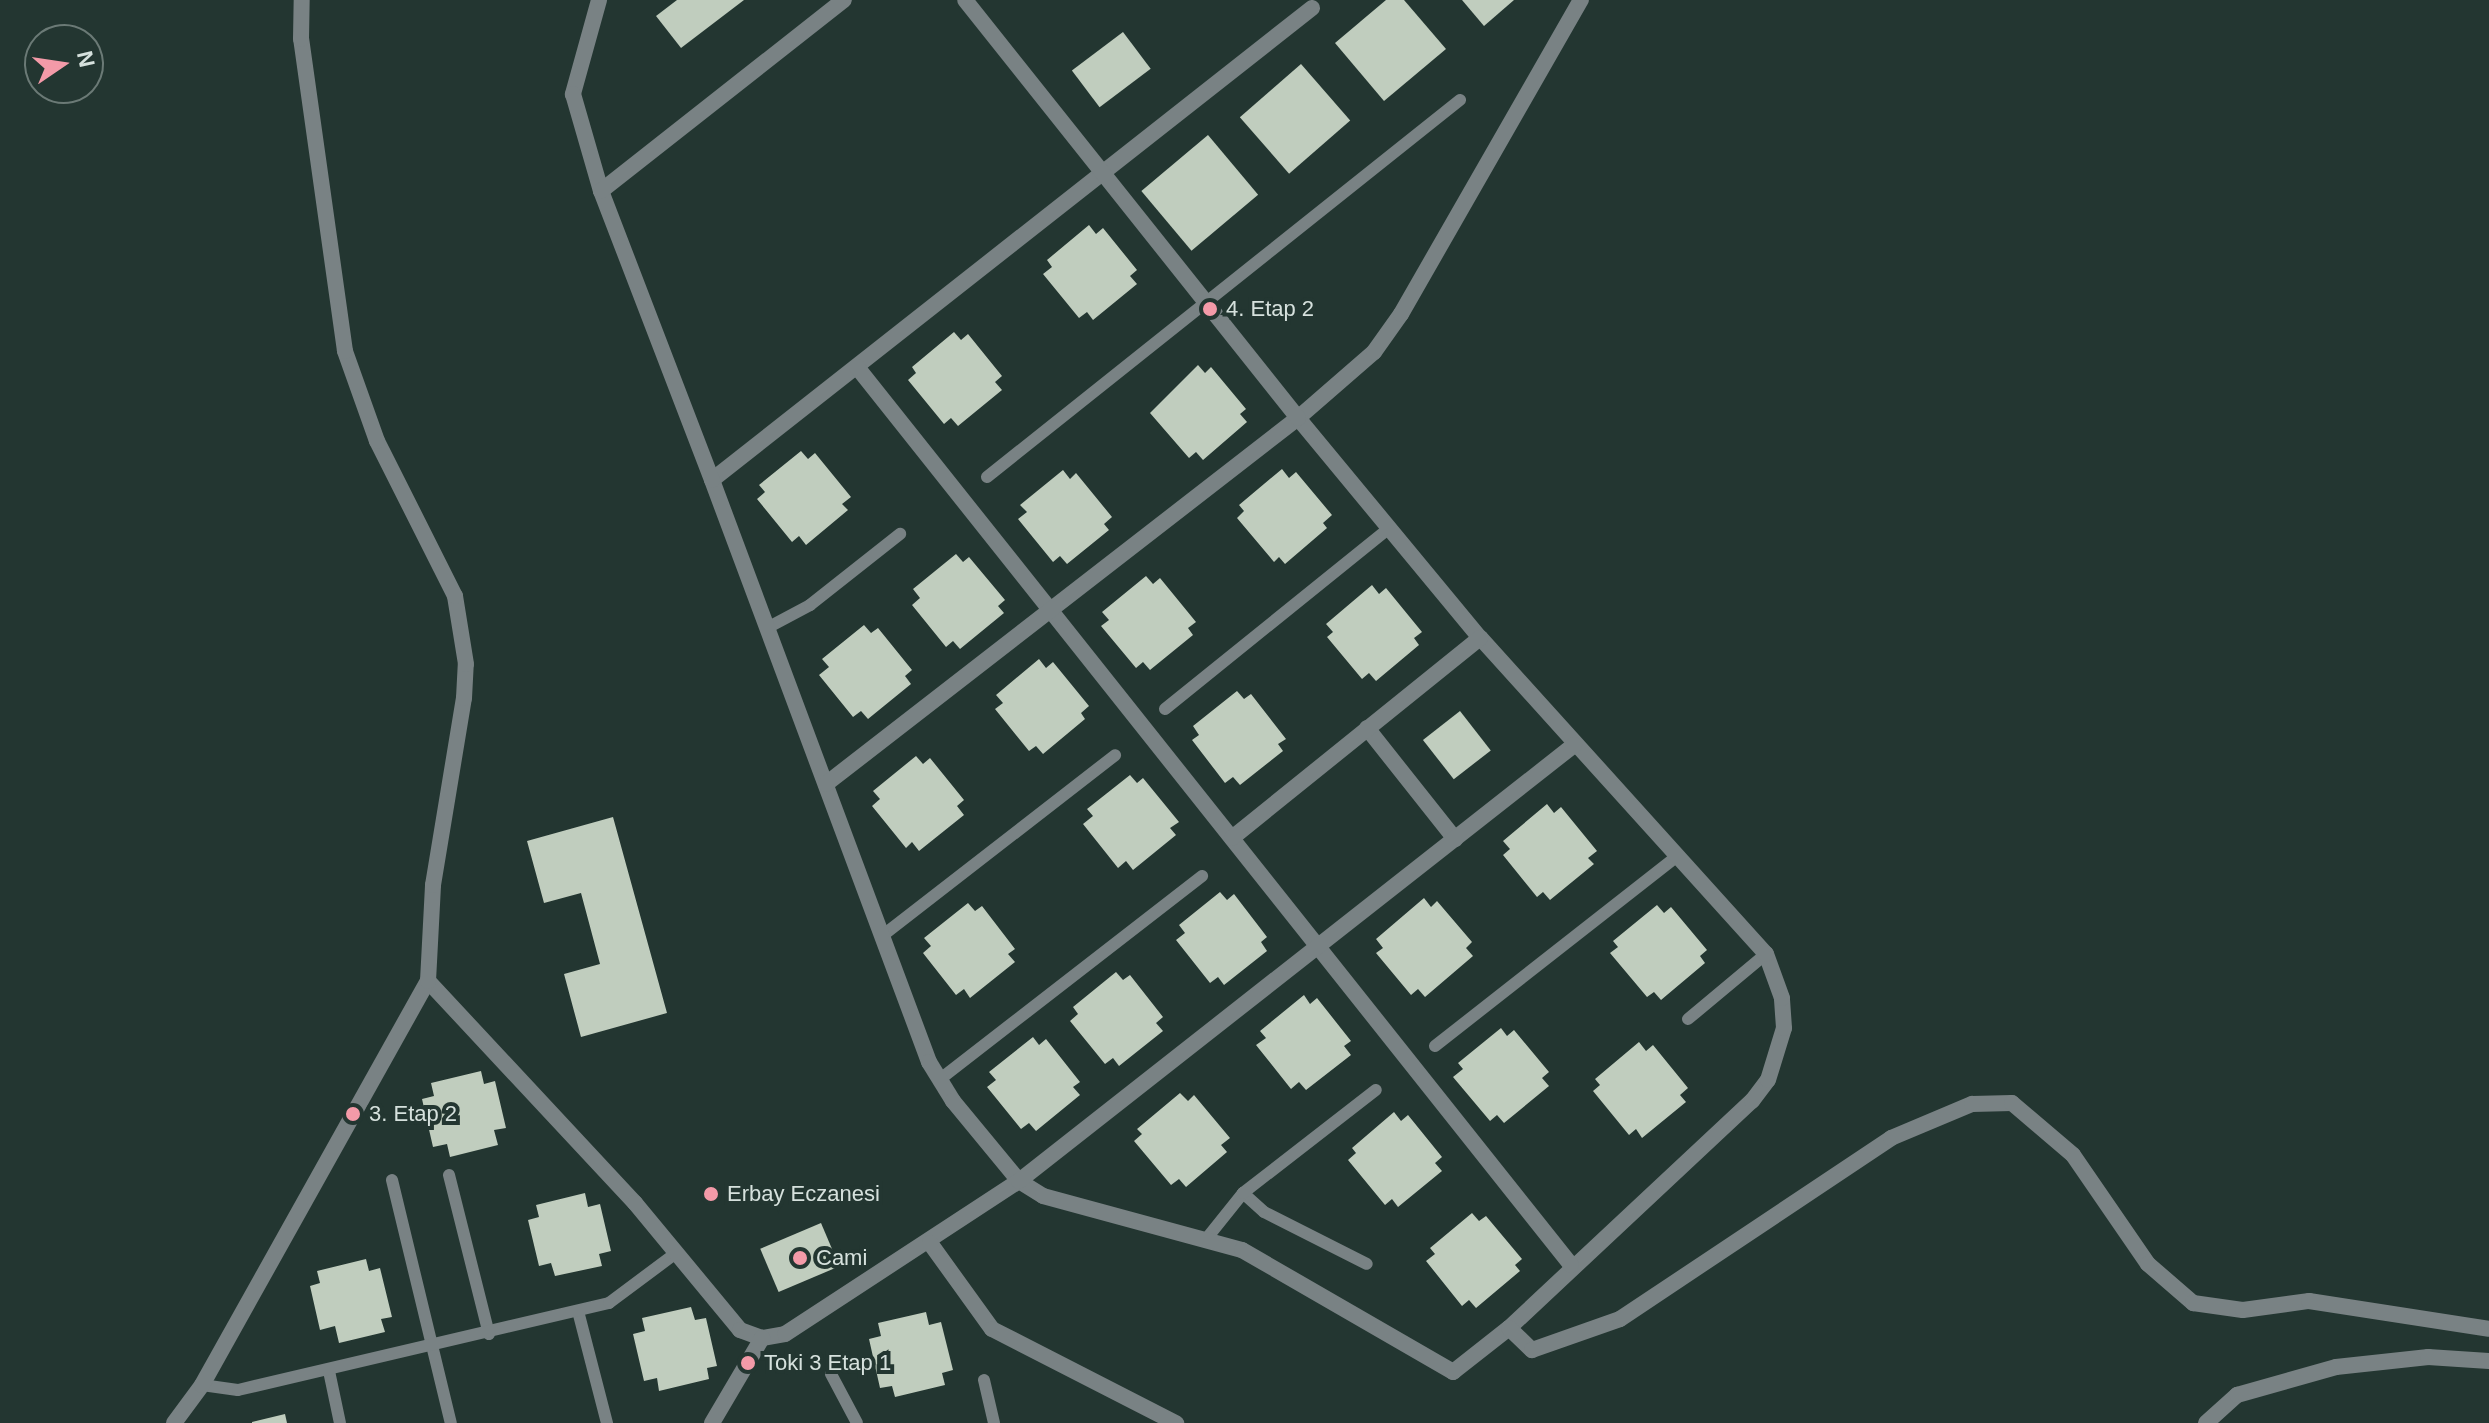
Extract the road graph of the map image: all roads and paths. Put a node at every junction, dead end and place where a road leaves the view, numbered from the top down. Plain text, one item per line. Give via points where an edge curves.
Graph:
1 (302, 0) edge
2 (599, 0) edge
3 (844, 0) edge
4 (965, 0) edge
5 (1581, 0) edge
6 (1313, 3) edge
7 (1460, 100) dead end
8 (1102, 172) junction
9 (601, 191) junction
10 (1207, 305) junction
11 (857, 367) junction
12 (1298, 418) junction
13 (987, 477) dead end
14 (712, 480) junction
15 (1389, 528) junction
16 (900, 534) dead end
17 (1052, 612) junction
18 (767, 628) junction
19 (1480, 638) junction
20 (1165, 709) dead end
21 (1367, 728) junction
22 (1574, 745) junction
23 (1115, 755) dead end
24 (826, 784) junction
25 (1232, 838) junction
26 (1455, 839) junction
27 (1677, 856) junction
28 (1202, 876) dead end
29 (882, 936) junction
30 (1317, 945) junction
31 (1766, 954) junction
32 (428, 981) junction
33 (1688, 1019) dead end
34 (1435, 1046) dead end
35 (939, 1080) junction
36 (1376, 1090) dead end
37 (449, 1175) dead end
38 (392, 1180) dead end
39 (1019, 1181) junction
40 (1243, 1193) junction
41 (1207, 1238) junction
42 (930, 1243) junction
43 (676, 1253) junction
44 (1367, 1264) dead end
45 (1571, 1265) junction
46 (578, 1311) junction
47 (1509, 1328) junction
48 (2489, 1329) edge
49 (489, 1334) junction
50 (762, 1338) junction
51 (433, 1349) junction
52 (2489, 1361) edge
53 (329, 1371) junction
54 (831, 1374) dead end
55 (984, 1380) dead end
56 (202, 1385) junction
57 (174, 1423) edge
58 (340, 1423) edge
59 (451, 1423) edge
60 (607, 1423) edge
61 (712, 1423) edge
62 (857, 1423) edge
63 (994, 1423) edge
64 (1176, 1423) edge
65 (2206, 1423) edge

1 - 32 street via 301,39 345,351 377,441 442,566 462,629 464,698 433,885
2 - 9 street via 573,94
3 - 9 street
4 - 8 street
5 - 12 street via 1401,314 1374,352
6 - 8 street
7 - 10 lane via 1226,282
8 - 10 street
8 - 11 street
9 - 14 street
10 - 12 street
10 - 13 lane
11 - 14 street
11 - 17 street
12 - 15 street
12 - 17 street
14 - 18 street
15 - 19 street
15 - 20 lane
16 - 18 lane via 810,605
17 - 24 street
17 - 25 street
18 - 24 street
19 - 21 street
19 - 22 street
21 - 25 street
21 - 26 street
22 - 26 street
22 - 27 street
23 - 29 lane
24 - 29 street
25 - 30 street
26 - 30 street
27 - 31 street
27 - 34 lane
28 - 35 lane
29 - 35 street
30 - 39 street
30 - 45 street
31 - 33 lane
31 - 45 street via 1782,998 1784,1028 1768,1080 1752,1101
32 - 43 street
32 - 56 street
35 - 39 street
36 - 40 lane
37 - 49 lane
38 - 51 lane
39 - 41 street via 1043,1196
39 - 42 street
40 - 41 lane
40 - 44 lane via 1264,1212
41 - 47 street via 1276,1266 1453,1372
42 - 50 street via 815,1318
42 - 64 street via 992,1329
43 - 46 lane via 627,1294
43 - 50 street via 740,1330
45 - 47 street
46 - 49 lane
46 - 60 lane
47 - 48 street via 1532,1350 1620,1319 1891,1138 1972,1104 2012,1103 2073,1155 2148,1264 2193,1303 2243,1310 2309,1301
49 - 51 lane
50 - 61 street
51 - 53 lane
51 - 59 lane
52 - 65 street via 2428,1357 2336,1367 2237,1395
53 - 56 lane via 238,1390
53 - 58 lane
54 - 62 lane
55 - 63 lane
56 - 57 street

